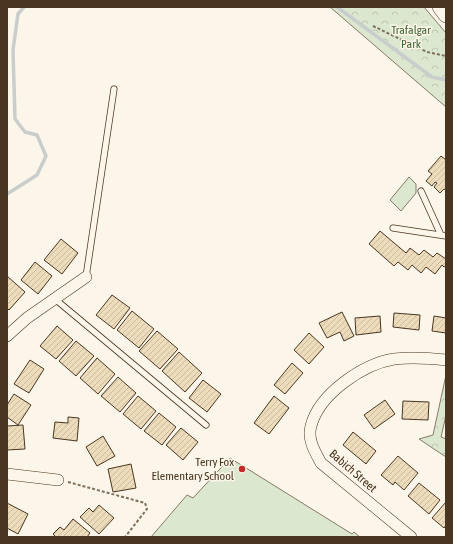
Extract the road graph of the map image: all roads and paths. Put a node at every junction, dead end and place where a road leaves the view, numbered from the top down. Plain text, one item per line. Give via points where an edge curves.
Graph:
1 (440, 7) edge
2 (446, 15) edge
3 (373, 26) dead end
4 (446, 56) edge
5 (114, 89) dead end
6 (420, 191) dead end
7 (393, 228) dead end
8 (444, 235) edge
9 (86, 278) joint
10 (54, 298) junction
11 (7, 336) edge
12 (446, 360) edge
13 (206, 425) dead end
14 (7, 474) edge
15 (58, 480) joint
16 (125, 537) edge
17 (412, 537) edge

1 - 2 main road
3 - 4 path via 427,52
5 - 9 lane
6 - 8 lane
7 - 8 lane
9 - 10 street
10 - 11 street
10 - 13 lane
12 - 17 street, Babich Street via 421,357 392,360 362,370 337,387 317,411 310,427 311,446 321,463
14 - 15 street
15 - 16 path via 145,503 146,509

